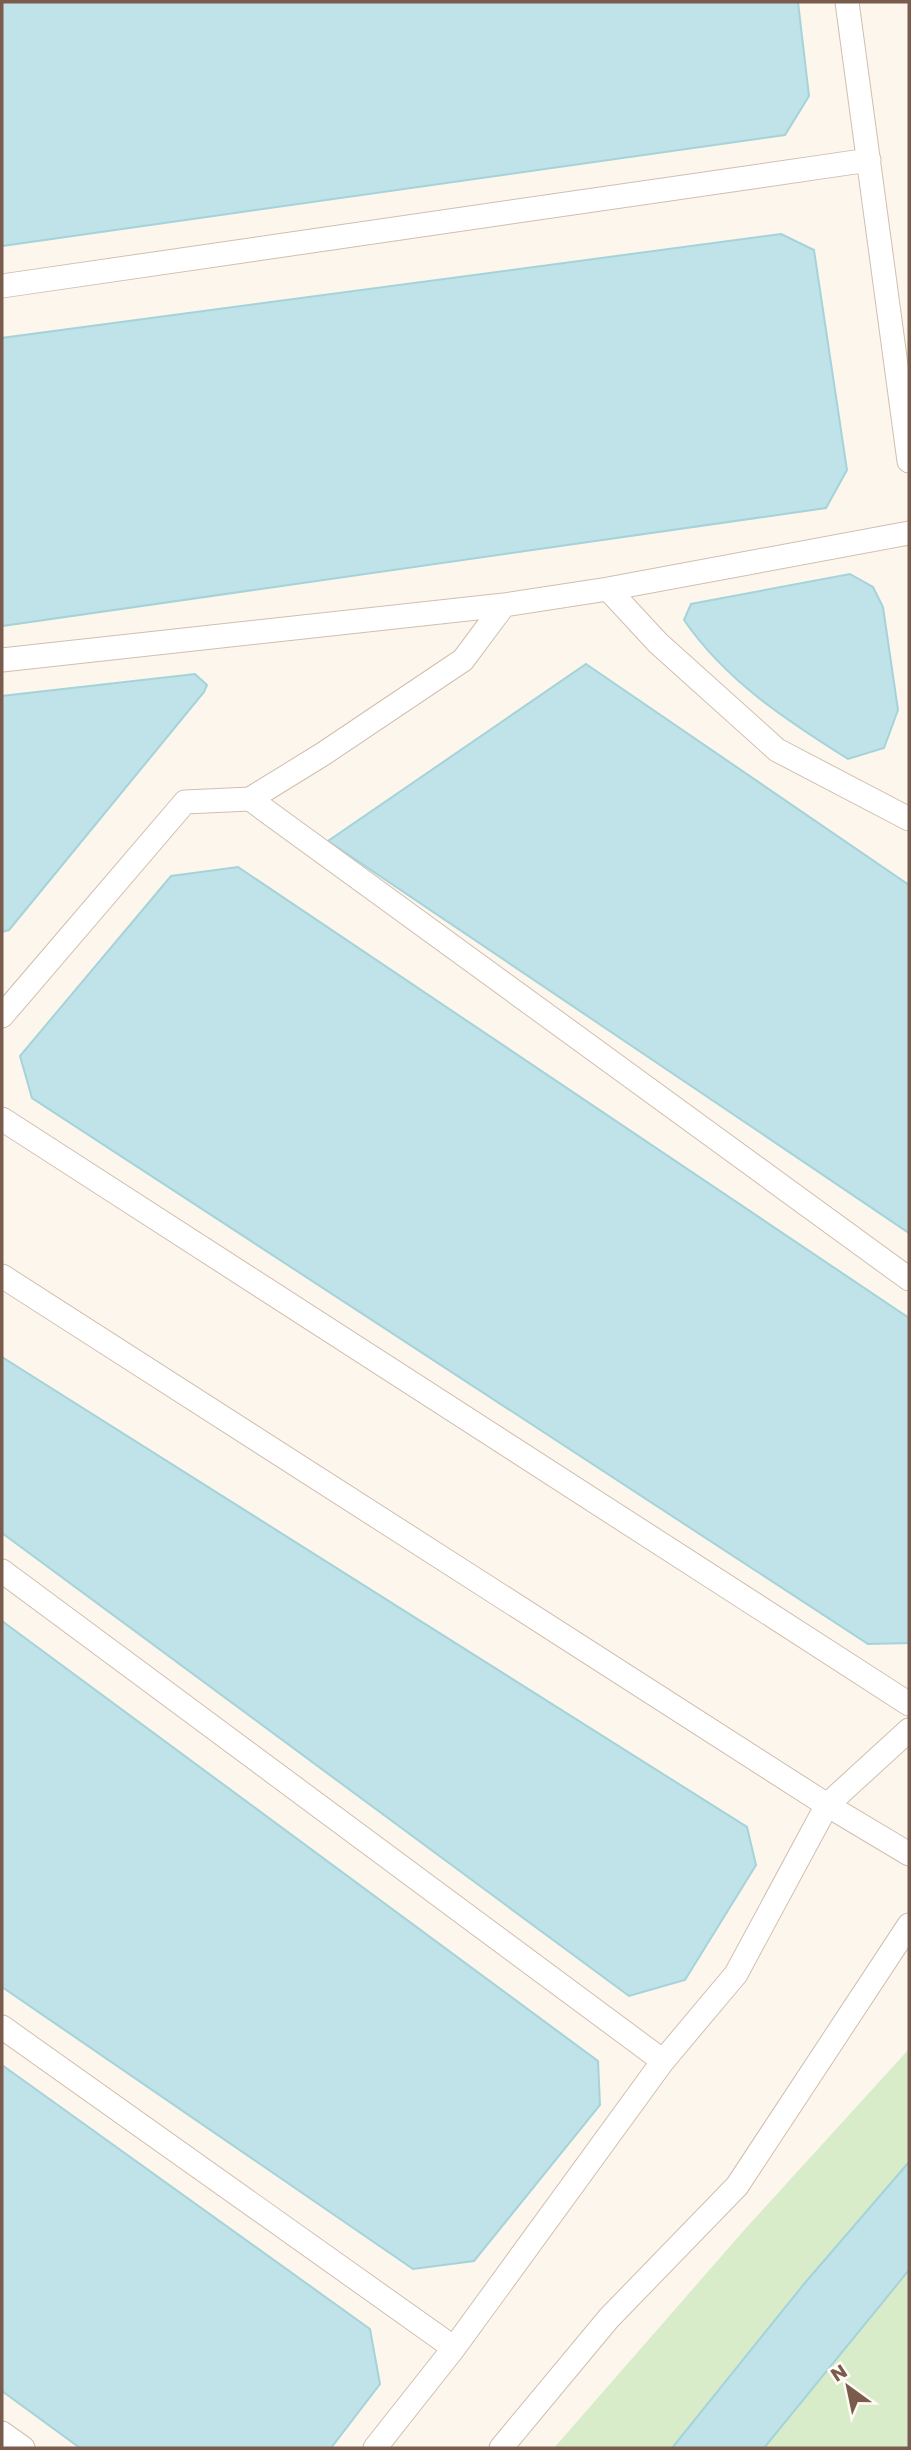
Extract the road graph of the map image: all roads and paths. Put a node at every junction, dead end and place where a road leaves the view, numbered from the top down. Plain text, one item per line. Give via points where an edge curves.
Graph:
1 (847, 2) edge
2 (869, 160) junction
3 (2, 286) edge
4 (909, 461) edge
5 (909, 533) edge
6 (608, 589) junction
7 (504, 605) junction
8 (2, 660) edge
9 (250, 799) junction
10 (905, 808) edge
11 (2, 1016) edge
12 (2, 1119) edge
13 (2, 1276) edge
14 (909, 1279) edge
15 (2, 1571) edge
16 (909, 1704) edge
17 (909, 1730) edge
18 (827, 1805) junction
19 (909, 1854) edge
20 (909, 1925) edge
21 (2, 2027) edge
22 (663, 2061) junction
23 (454, 2348) junction
24 (2, 2433) edge
25 (23, 2448) edge
26 (375, 2448) edge
27 (501, 2448) edge

1 - 2 lane
2 - 3 lane
2 - 4 lane
5 - 6 lane
6 - 7 lane
6 - 10 lane via 658,643 777,750
7 - 8 lane
7 - 9 lane via 463,660
9 - 11 lane via 185,802
9 - 14 lane
12 - 16 lane
13 - 18 lane
15 - 22 lane
17 - 18 lane
18 - 19 lane
18 - 22 lane via 736,1974
20 - 27 lane via 737,2186 609,2318
21 - 23 lane
22 - 23 lane
23 - 26 lane
24 - 25 lane

